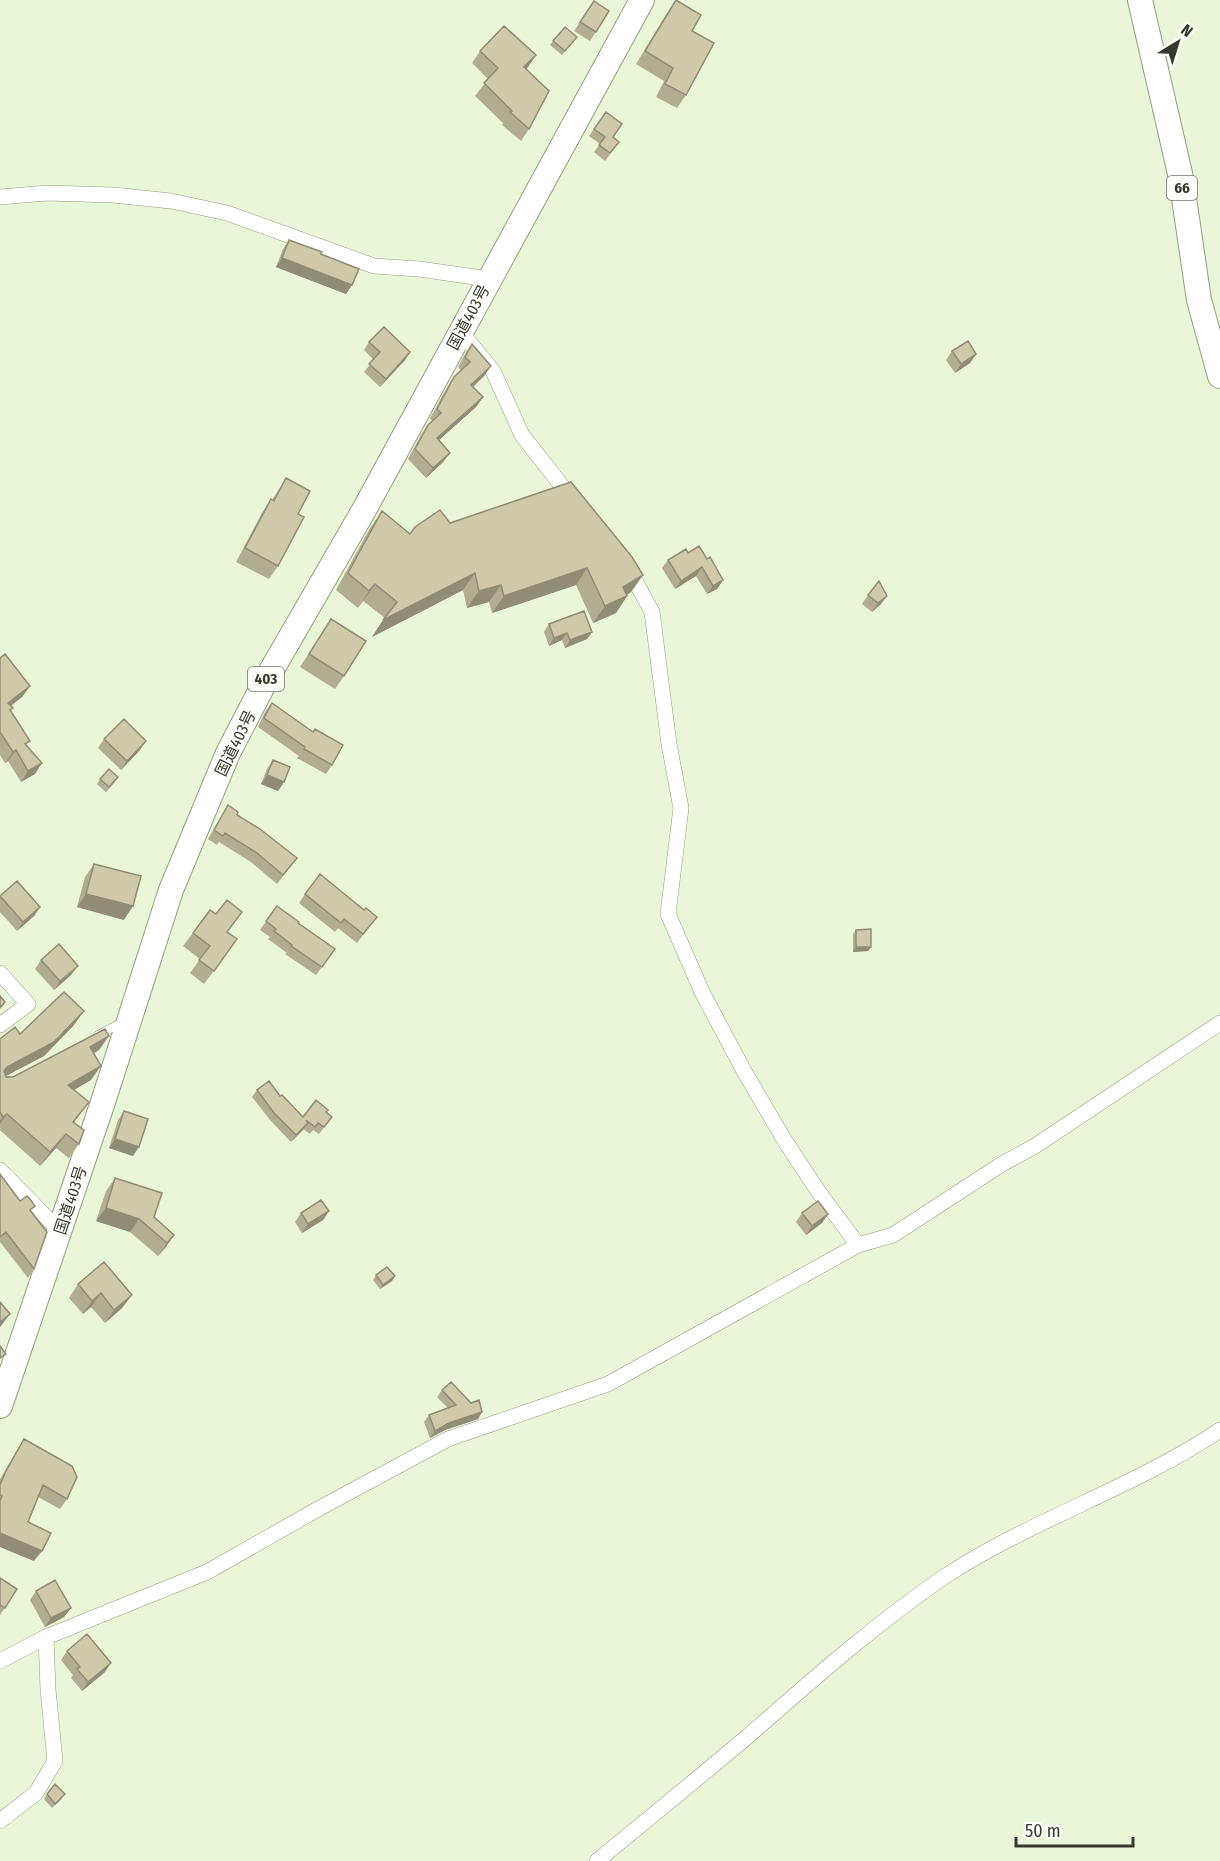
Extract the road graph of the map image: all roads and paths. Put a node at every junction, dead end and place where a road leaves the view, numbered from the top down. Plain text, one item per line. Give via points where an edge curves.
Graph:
1 (642, 0) edge
2 (1140, 0) edge
3 (0, 197) edge
4 (489, 279) junction
5 (461, 332) junction
6 (1220, 376) edge
7 (581, 509) edge
8 (618, 555) edge
9 (0, 973) edge
10 (131, 1018) junction
11 (1220, 1023) edge
12 (0, 1025) edge
13 (91, 1039) edge
14 (0, 1170) edge
15 (60, 1231) junction
16 (858, 1245) junction
17 (0, 1406) edge
18 (1220, 1430) edge
19 (46, 1637) junction
20 (0, 1661) edge
21 (0, 1821) edge
22 (597, 1861) edge

1 - 4 main road, 国道403号 / 403
2 - 6 main road, 66 via 1181,178 1199,300
3 - 4 street via 47,193 171,201 227,213 374,266
4 - 5 main road, 国道403号 / 403
5 - 7 street via 493,371 522,435
5 - 10 main road, 国道403号 / 403 via 228,753 171,890
8 - 16 street via 652,612 681,808 668,914 702,992 744,1071 798,1161
9 - 12 street via 28,1004
10 - 13 lane
10 - 15 main road, 国道403号 / 403
11 - 16 street via 893,1235
14 - 15 street
15 - 17 main road, 国道403号 / 403
16 - 19 street via 608,1384 448,1439 207,1572
18 - 22 street via 945,1577 861,1638
19 - 20 street
19 - 21 street via 54,1761 36,1793

